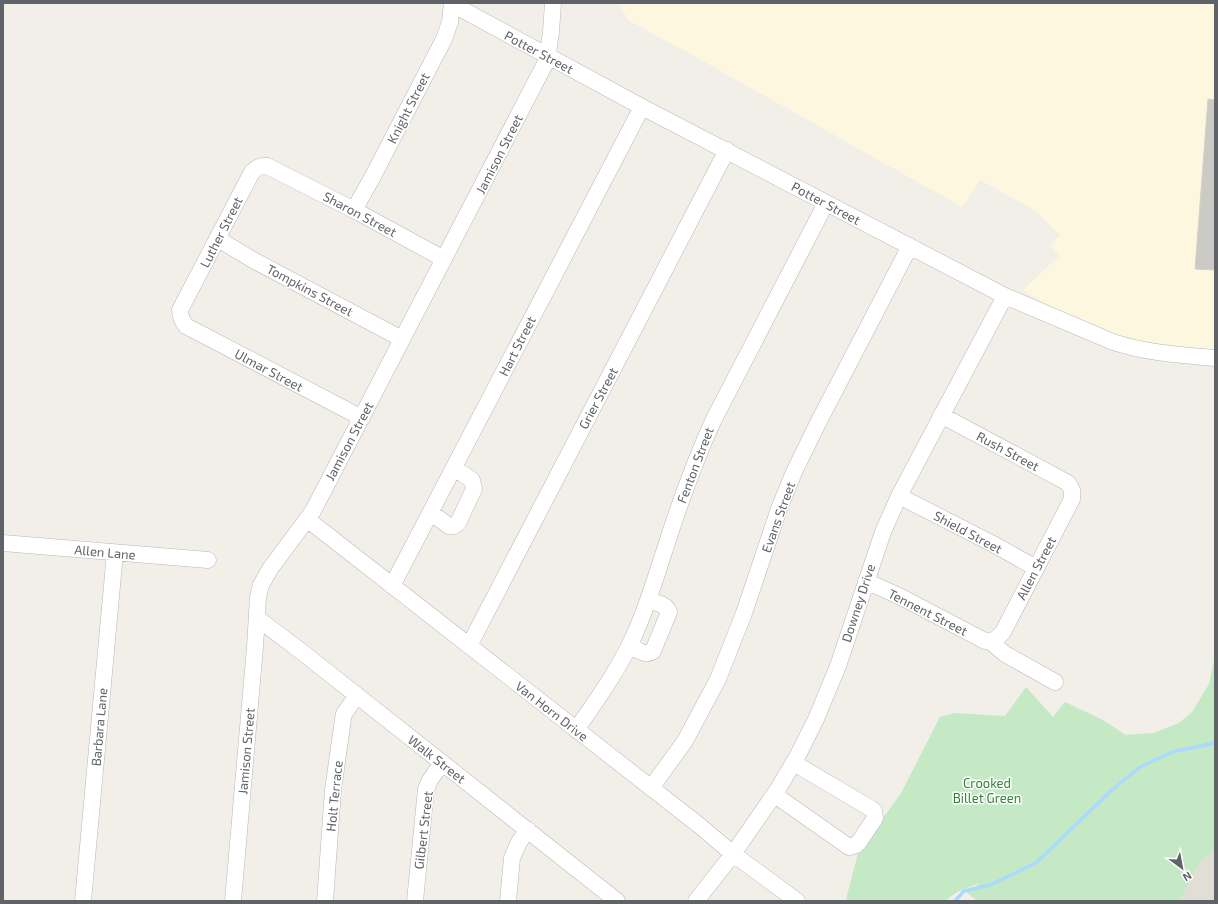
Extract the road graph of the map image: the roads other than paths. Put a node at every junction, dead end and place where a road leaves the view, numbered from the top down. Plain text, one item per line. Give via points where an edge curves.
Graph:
1 (554, 3) edge
2 (452, 4) edge
3 (548, 57) junction
4 (642, 106) junction
5 (727, 150) junction
6 (276, 170) joint
7 (826, 203) junction
8 (354, 210) junction
9 (218, 240) junction
10 (910, 246) junction
11 (444, 259) junction
12 (1005, 296) junction
13 (181, 317) joint
14 (402, 339) junction
15 (1215, 358) edge
16 (942, 415) junction
17 (362, 418) junction
18 (454, 468) junction
19 (1072, 490) joint
20 (899, 496) junction
21 (430, 512) junction
22 (307, 519) junction
23 (3, 543) edge
24 (114, 553) junction
25 (208, 560) dead end
26 (1036, 568) junction
27 (866, 581) junction
28 (392, 586) junction
29 (648, 600) junction
30 (257, 618) junction
31 (990, 641) junction
32 (469, 646) junction
33 (629, 646) junction
34 (1055, 682) dead end
35 (357, 695) junction
36 (576, 730) junction
37 (442, 763) junction
38 (794, 763) junction
39 (651, 788) junction
40 (775, 795) junction
41 (528, 830) junction
42 (733, 854) junction
43 (83, 901) edge
44 (233, 901) edge
45 (325, 901) edge
46 (415, 901) edge
47 (508, 901) edge
48 (617, 901) edge
49 (696, 901) edge
50 (797, 901) edge

1 - 3 street, Jamison Street
2 - 3 street, Potter Street
2 - 8 street, Knight Street via 450,22 444,39
3 - 4 street, Potter Street
3 - 11 street, Jamison Street
4 - 5 street, Potter Street
4 - 18 street, Hart Street
5 - 7 street, Potter Street
5 - 32 street, Grier Street
6 - 8 street, Sharon Street
6 - 9 street, Luther Street via 262,166 252,172
7 - 10 street, Potter Street
7 - 29 street, Fenton Street via 713,421 680,503
8 - 11 street, Sharon Street
9 - 13 street, Luther Street via 180,310
9 - 14 street, Tompkins Street
10 - 12 street, Potter Street
10 - 39 street, Evans Street via 794,472 734,642 718,679 685,741
11 - 14 street, Jamison Street
12 - 15 street, Potter Street via 1131,348
12 - 16 street, Downey Drive
13 - 17 street, Ulmar Street via 186,326
14 - 17 street, Jamison Street
16 - 19 street, Rush Street via 1068,483
16 - 20 street, Downey Drive
17 - 22 street, Jamison Street
18 - 21 street, Hart Street
18 - 21 street via 472,480 474,489 458,523 449,526
19 - 26 street, Allen Street via 1072,499
20 - 26 street, Shield Street
20 - 27 street, Downey Drive
21 - 28 street, Hart Street
22 - 28 street, Van Horn Drive
22 - 30 street, Jamison Street via 270,569 258,597
23 - 24 street, Allen Lane
24 - 25 street, Allen Lane
24 - 43 street, Barbara Lane
26 - 31 street, Allen Street via 1002,632 995,640
27 - 31 street, Tennent Street via 984,641
27 - 38 street, Downey Drive via 828,692
28 - 32 street, Van Horn Drive
29 - 33 street, Fenton Street
29 - 33 street via 663,605 669,612 653,651 647,654
30 - 35 street, Walk Street
30 - 44 street, Jamison Street
31 - 34 street via 1005,654
32 - 36 street, Van Horn Drive
33 - 36 street, Fenton Street
35 - 37 street, Walk Street
35 - 45 street, Holt Terrace via 343,719 333,790
36 - 39 street, Van Horn Drive
37 - 41 street, Walk Street
37 - 46 street, Gilbert Street via 426,789
38 - 40 street, Downey Drive
38 - 40 street via 870,808 874,811 875,818 859,842 849,847
39 - 42 street, Van Horn Drive
40 - 42 street, Downey Drive
41 - 47 street via 512,858
41 - 48 street, Walk Street
42 - 49 street, Downey Drive
42 - 50 street, Van Horn Drive

